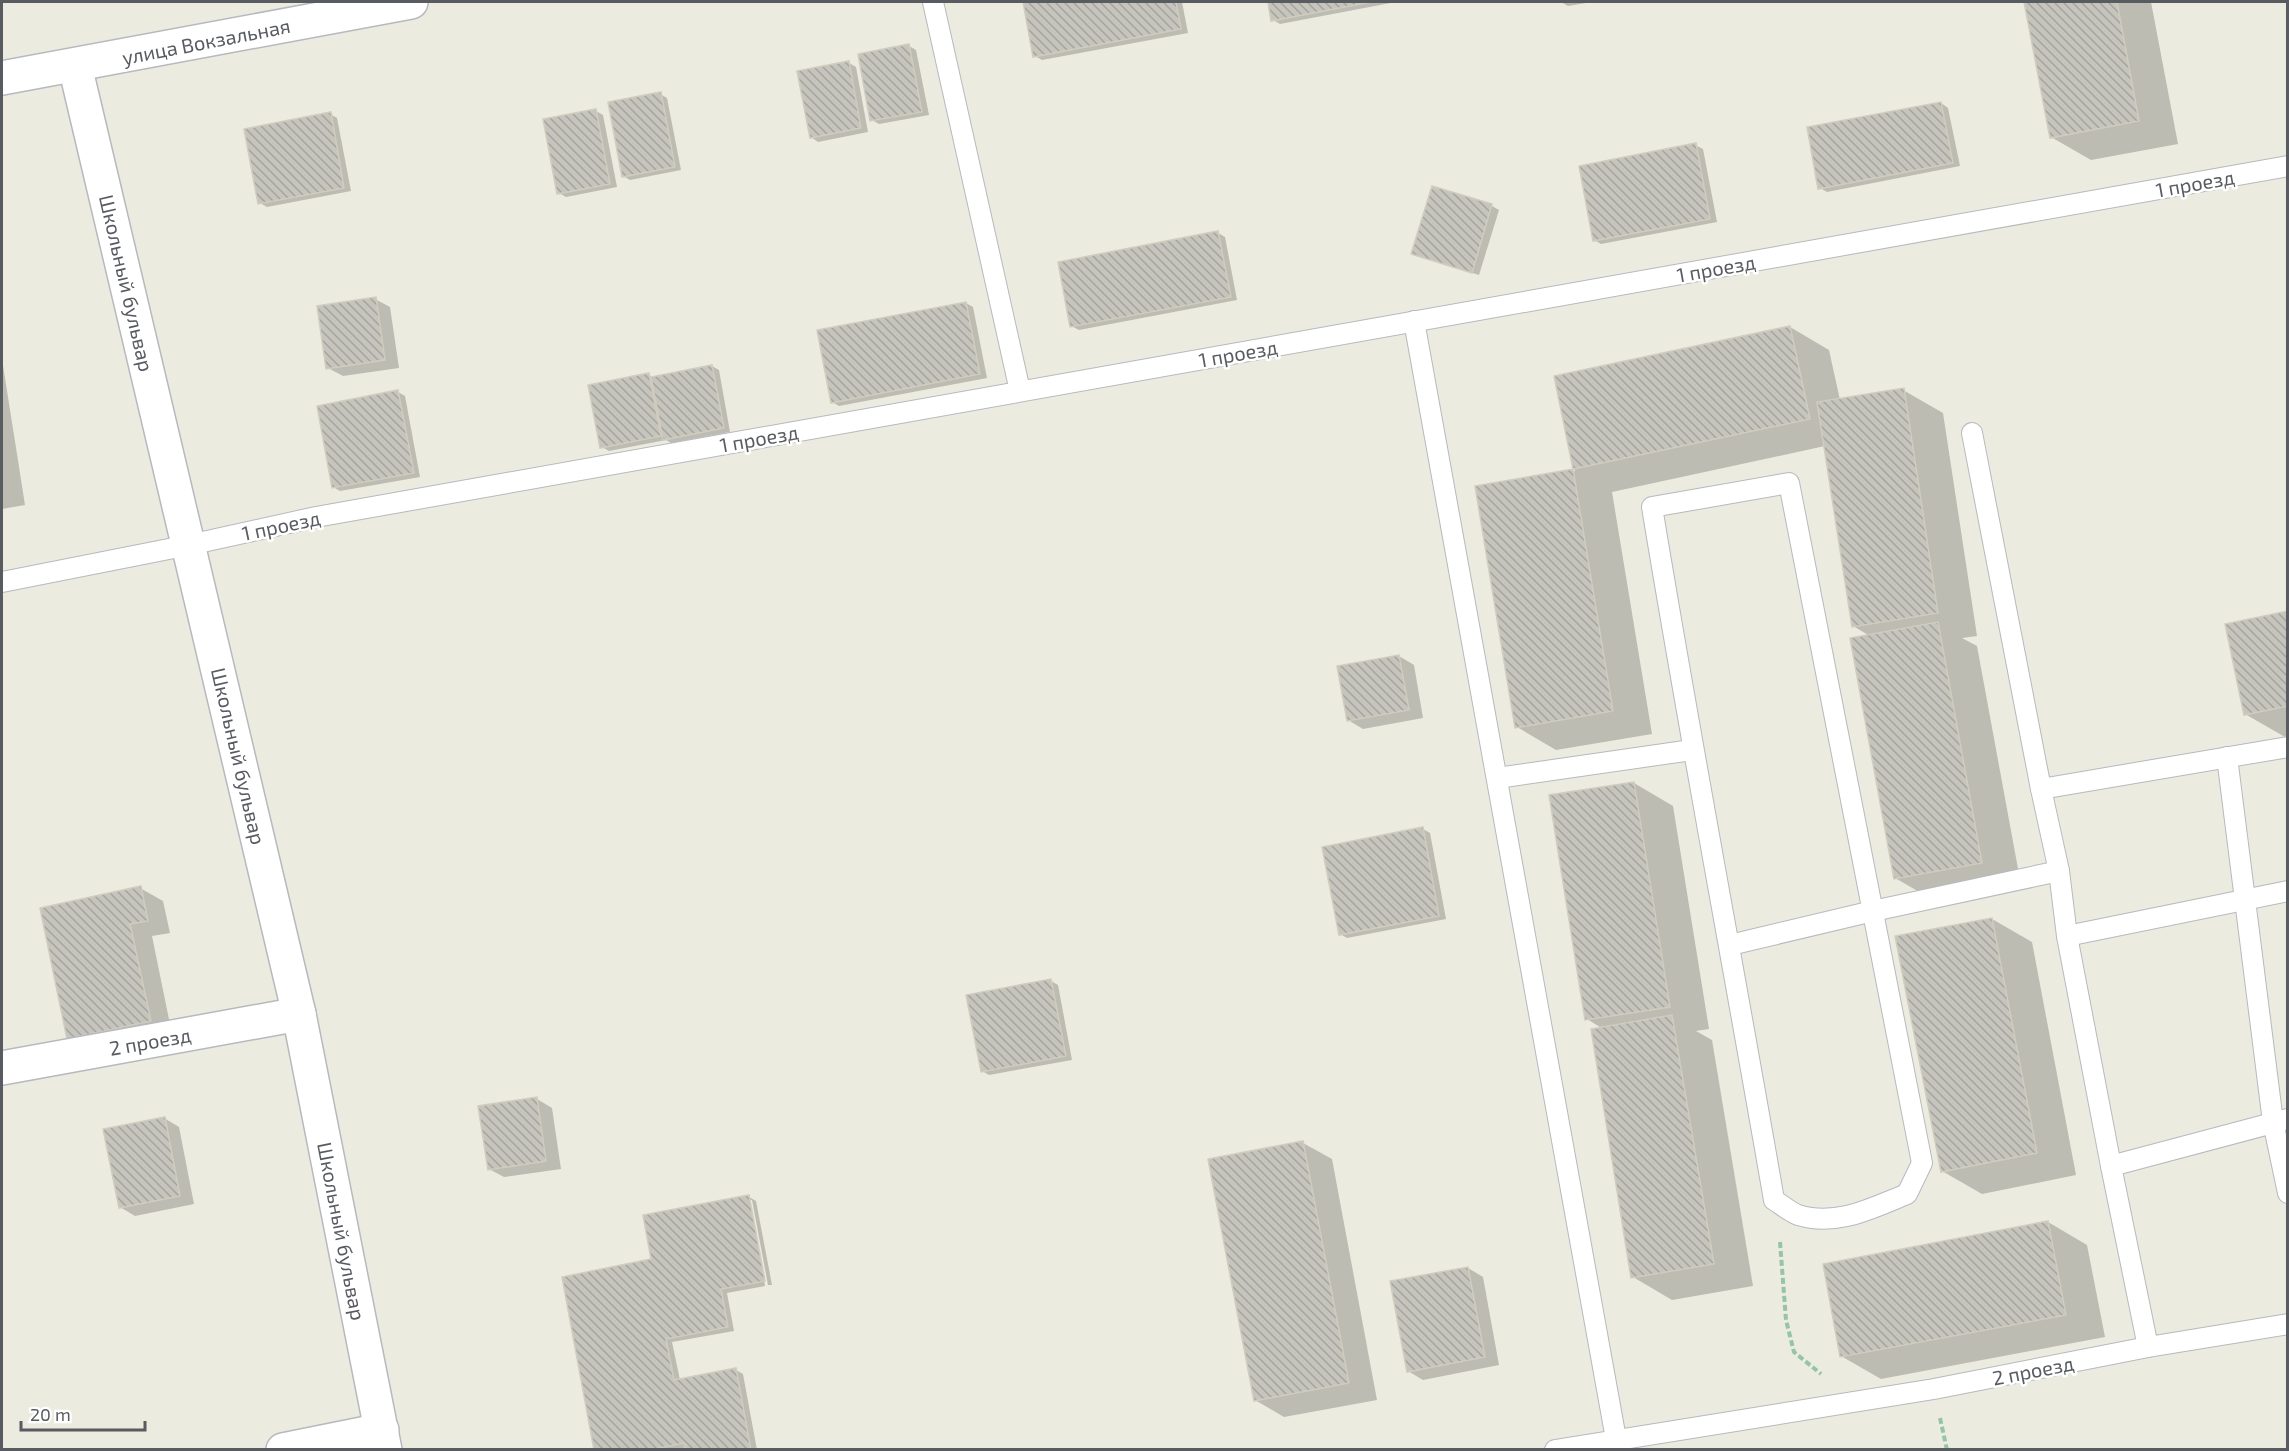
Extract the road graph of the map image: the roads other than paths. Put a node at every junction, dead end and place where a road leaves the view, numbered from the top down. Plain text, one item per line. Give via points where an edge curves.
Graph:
1 (411, 2) edge
2 (933, 2) edge
3 (75, 66) junction
4 (2, 78) edge
5 (2288, 166) edge
6 (1414, 321) junction
7 (1020, 391) junction
8 (1972, 433) dead end
9 (189, 545) junction
10 (2, 582) edge
11 (2288, 747) edge
12 (1692, 750) junction
13 (2227, 757) junction
14 (1497, 778) junction
15 (2041, 789) junction
16 (2059, 871) junction
17 (2288, 891) edge
18 (2245, 899) junction
19 (1873, 911) junction
20 (2067, 936) junction
21 (1730, 945) junction
22 (299, 1014) junction
23 (2, 1068) edge
24 (2280, 1120) edge
25 (2111, 1166) junction
26 (2288, 1193) edge
27 (2288, 1324) edge
28 (2148, 1347) junction
29 (1616, 1439) junction
30 (384, 1440) edge
31 (283, 1449) edge
32 (1555, 1449) edge

1 - 3 street, улица Вокзальная
2 - 7 lane
3 - 4 street, улица Вокзальная
3 - 9 street, Школьный бульвар
5 - 6 lane, 1 проезд
6 - 7 lane, 1 проезд
6 - 14 lane
7 - 9 lane, 1 проезд via 316,517
8 - 15 lane
9 - 10 lane, 1 проезд
9 - 22 street, Школьный бульвар
11 - 13 lane
12 - 14 lane
12 - 19 lane via 1652,507 1789,483
12 - 21 lane
13 - 15 lane
13 - 18 lane
14 - 29 lane
15 - 16 lane
16 - 19 lane
16 - 20 lane
17 - 18 lane
18 - 20 lane
18 - 24 lane
19 - 21 lane
19 - 21 lane via 1922,1163 1907,1194 1843,1219 1797,1214 1774,1200
20 - 25 lane
22 - 23 street, 2 проезд
22 - 30 street, Школьный бульвар
24 - 25 lane
24 - 26 lane
25 - 28 lane
27 - 28 lane, 2 проезд
28 - 29 lane, 2 проезд via 1934,1389
29 - 32 lane, 2 проезд
30 - 31 street

